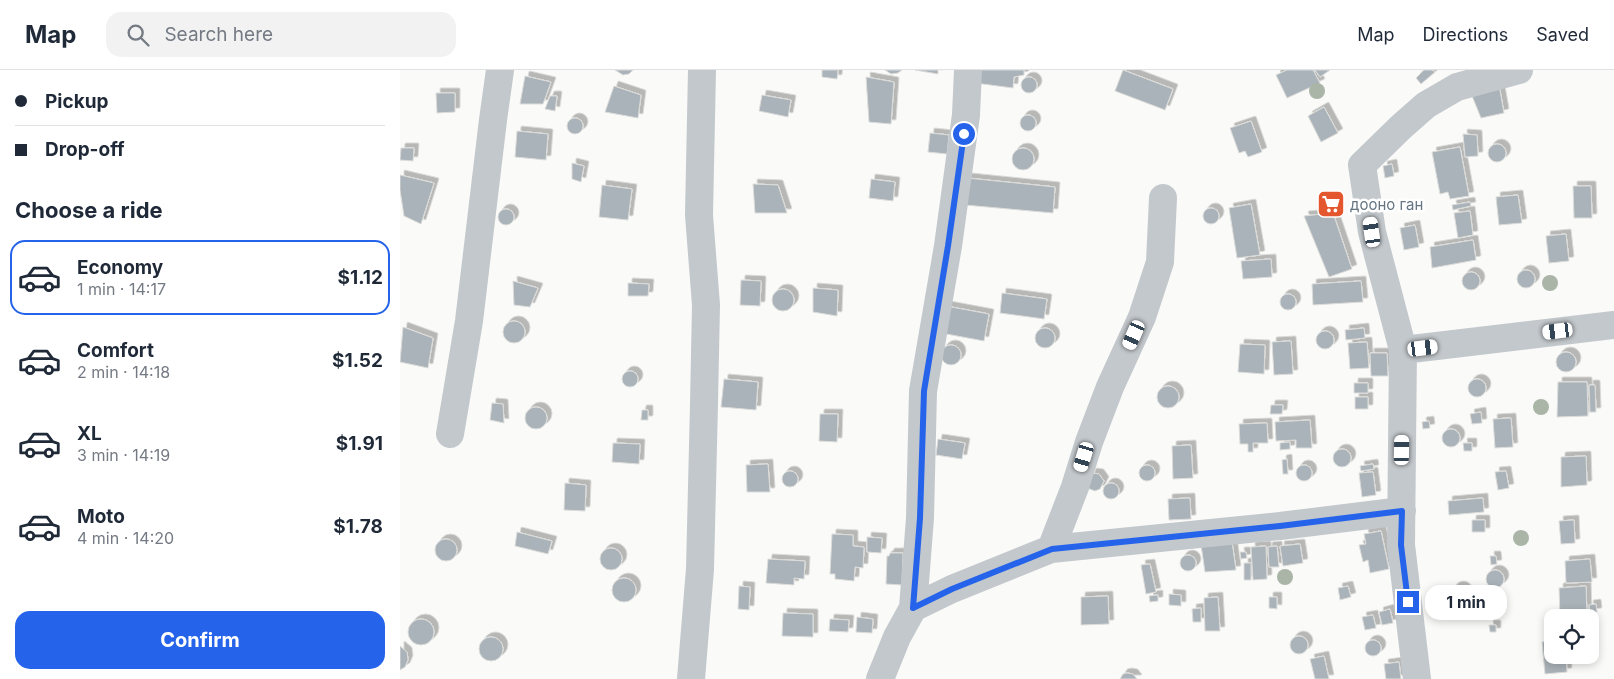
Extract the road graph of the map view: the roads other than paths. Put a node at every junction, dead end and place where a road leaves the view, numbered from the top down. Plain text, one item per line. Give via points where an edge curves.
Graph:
1 (500, 70) edge
2 (702, 70) edge
3 (968, 70) edge
4 (1519, 70) edge
5 (1162, 198) dead end
6 (1614, 325) edge
7 (1403, 350) junction
8 (450, 434) dead end
9 (1402, 511) junction
10 (1052, 549) junction
11 (913, 608) junction
12 (691, 679) edge
13 (880, 679) edge
14 (1417, 679) edge

1 - 8 street via 469,321
2 - 12 street via 699,215 706,305 700,569
3 - 11 street via 966,115 924,391
4 - 7 street via 1457,87 1426,105 1362,165 1372,232
5 - 10 street via 1160,262 1142,317 1089,442
6 - 7 street
7 - 9 street
9 - 10 street
9 - 14 street via 1401,545
10 - 11 street
11 - 13 street

